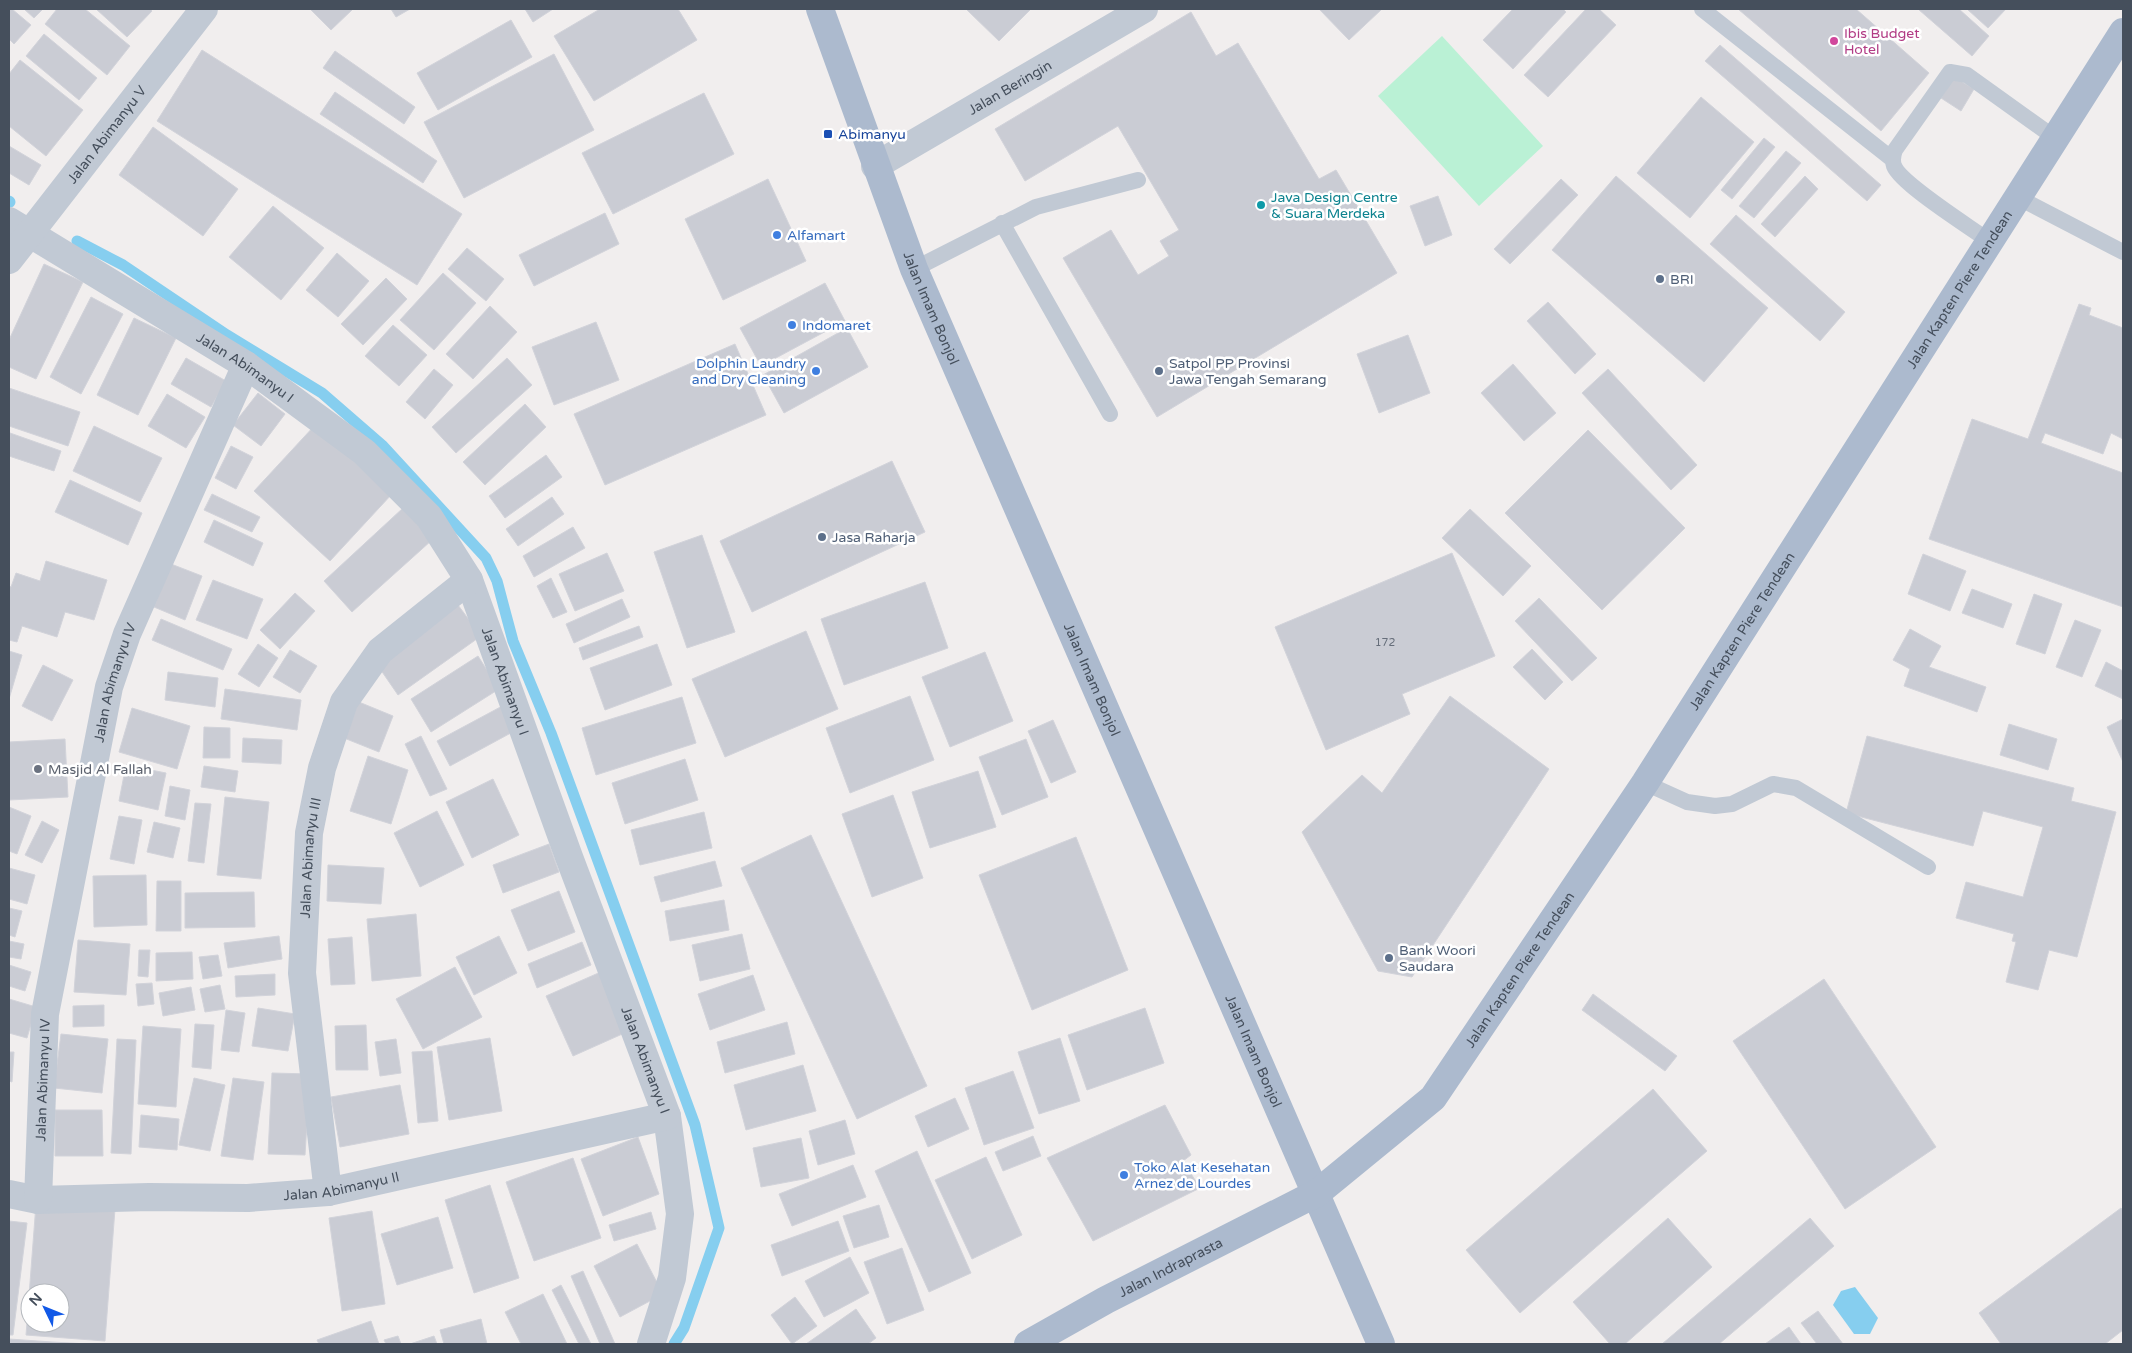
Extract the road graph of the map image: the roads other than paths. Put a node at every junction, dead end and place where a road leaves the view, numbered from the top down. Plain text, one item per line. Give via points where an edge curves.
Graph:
1 (204, 9) edge
2 (1144, 9) edge
3 (1702, 9) edge
4 (826, 13) edge
5 (2123, 32) edge
6 (2055, 138) junction
7 (1892, 159) junction
8 (876, 166) junction
9 (1138, 180) dead end
10 (2017, 197) junction
11 (1002, 223) junction
12 (18, 226) edge
13 (1989, 241) junction
14 (2123, 252) edge
15 (9, 260) edge
16 (914, 269) junction
17 (246, 365) junction
18 (1110, 414) dead end
19 (469, 580) junction
20 (1645, 784) junction
21 (1928, 868) dead end
22 (667, 1116) junction
23 (328, 1192) junction
24 (1317, 1193) junction
25 (9, 1194) edge
26 (38, 1200) junction
27 (651, 1344) edge
28 (1028, 1344) edge
29 (1381, 1344) edge

1 - 12 street, Jalan Abimanyu V
2 - 8 street, Jalan Beringin
3 - 7 lane
4 - 8 main road, Jalan Imam Bonjol
5 - 6 main road, Jalan Kapten Piere Tendean
6 - 7 lane via 1967,75 1950,72
6 - 10 main road, Jalan Kapten Piere Tendean
7 - 13 lane via 1894,167 1906,180
8 - 16 main road, Jalan Imam Bonjol
9 - 11 lane via 1036,206
10 - 13 main road, Jalan Kapten Piere Tendean
10 - 14 lane
11 - 16 lane
11 - 18 lane
12 - 15 street, Jalan Abimanyu V
12 - 17 street, Jalan Abimanyu I
13 - 20 main road, Jalan Kapten Piere Tendean
16 - 24 main road, Jalan Imam Bonjol
17 - 19 street, Jalan Abimanyu I via 364,452 429,517
17 - 26 street, Jalan Abimanyu IV via 127,634 109,687 45,1014
19 - 22 street, Jalan Abimanyu I via 569,858
19 - 23 street, Jalan Abimanyu III via 380,651 344,702 322,768 309,833 302,973
20 - 21 lane via 1687,802 1715,806 1732,804 1773,784 1796,788
20 - 24 main road, Jalan Kapten Piere Tendean via 1434,1098
22 - 23 street, Jalan Abimanyu II
22 - 27 street, Jalan Abimanyu I via 680,1214 672,1278
23 - 26 street, Jalan Abimanyu II via 248,1198 149,1196
24 - 28 main road, Jalan Indraprasta via 1106,1300
24 - 29 main road, Jalan Imam Bonjol
25 - 26 street, Jalan Abimanyu II

